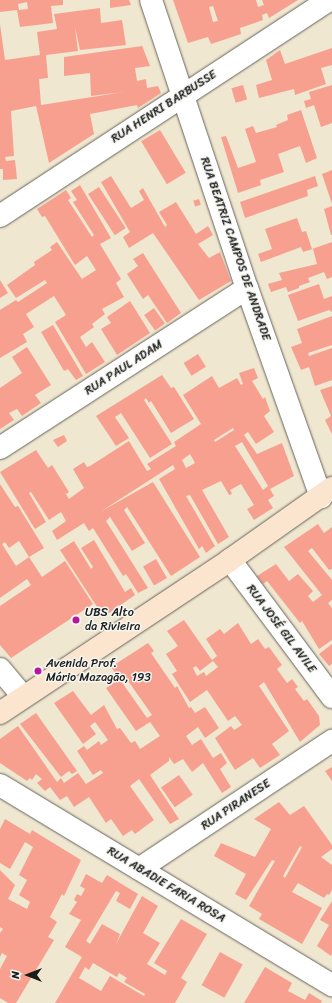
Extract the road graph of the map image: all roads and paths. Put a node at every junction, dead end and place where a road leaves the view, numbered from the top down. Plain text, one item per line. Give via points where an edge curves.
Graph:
1 (151, 0) edge
2 (329, 0) edge
3 (182, 94) junction
4 (0, 216) edge
5 (247, 288) junction
6 (0, 448) edge
7 (327, 492) edge
8 (230, 560) junction
9 (0, 669) edge
10 (23, 696) junction
11 (332, 697) edge
12 (0, 713) edge
13 (332, 741) edge
14 (0, 785) edge
15 (139, 869) junction
16 (332, 985) edge

1 - 3 street, RUA BEATRIZ CAMPOS DE ANDRADE
2 - 3 street, RUA HENRI BARBUSSE via 314,12
3 - 4 street, RUA HENRI BARBUSSE
3 - 5 street, RUA BEATRIZ CAMPOS DE ANDRADE
5 - 6 street, RUA PAUL ADAM
5 - 7 street, RUA BEATRIZ CAMPOS DE ANDRADE
7 - 8 street
8 - 10 street
8 - 11 street, RUA JOSÉ GIL AVILE
9 - 10 street
10 - 12 street
13 - 15 street, RUA PIRANESE
14 - 15 street, RUA ABADIE FARIA ROSA
15 - 16 street, RUA ABADIE FARIA ROSA

